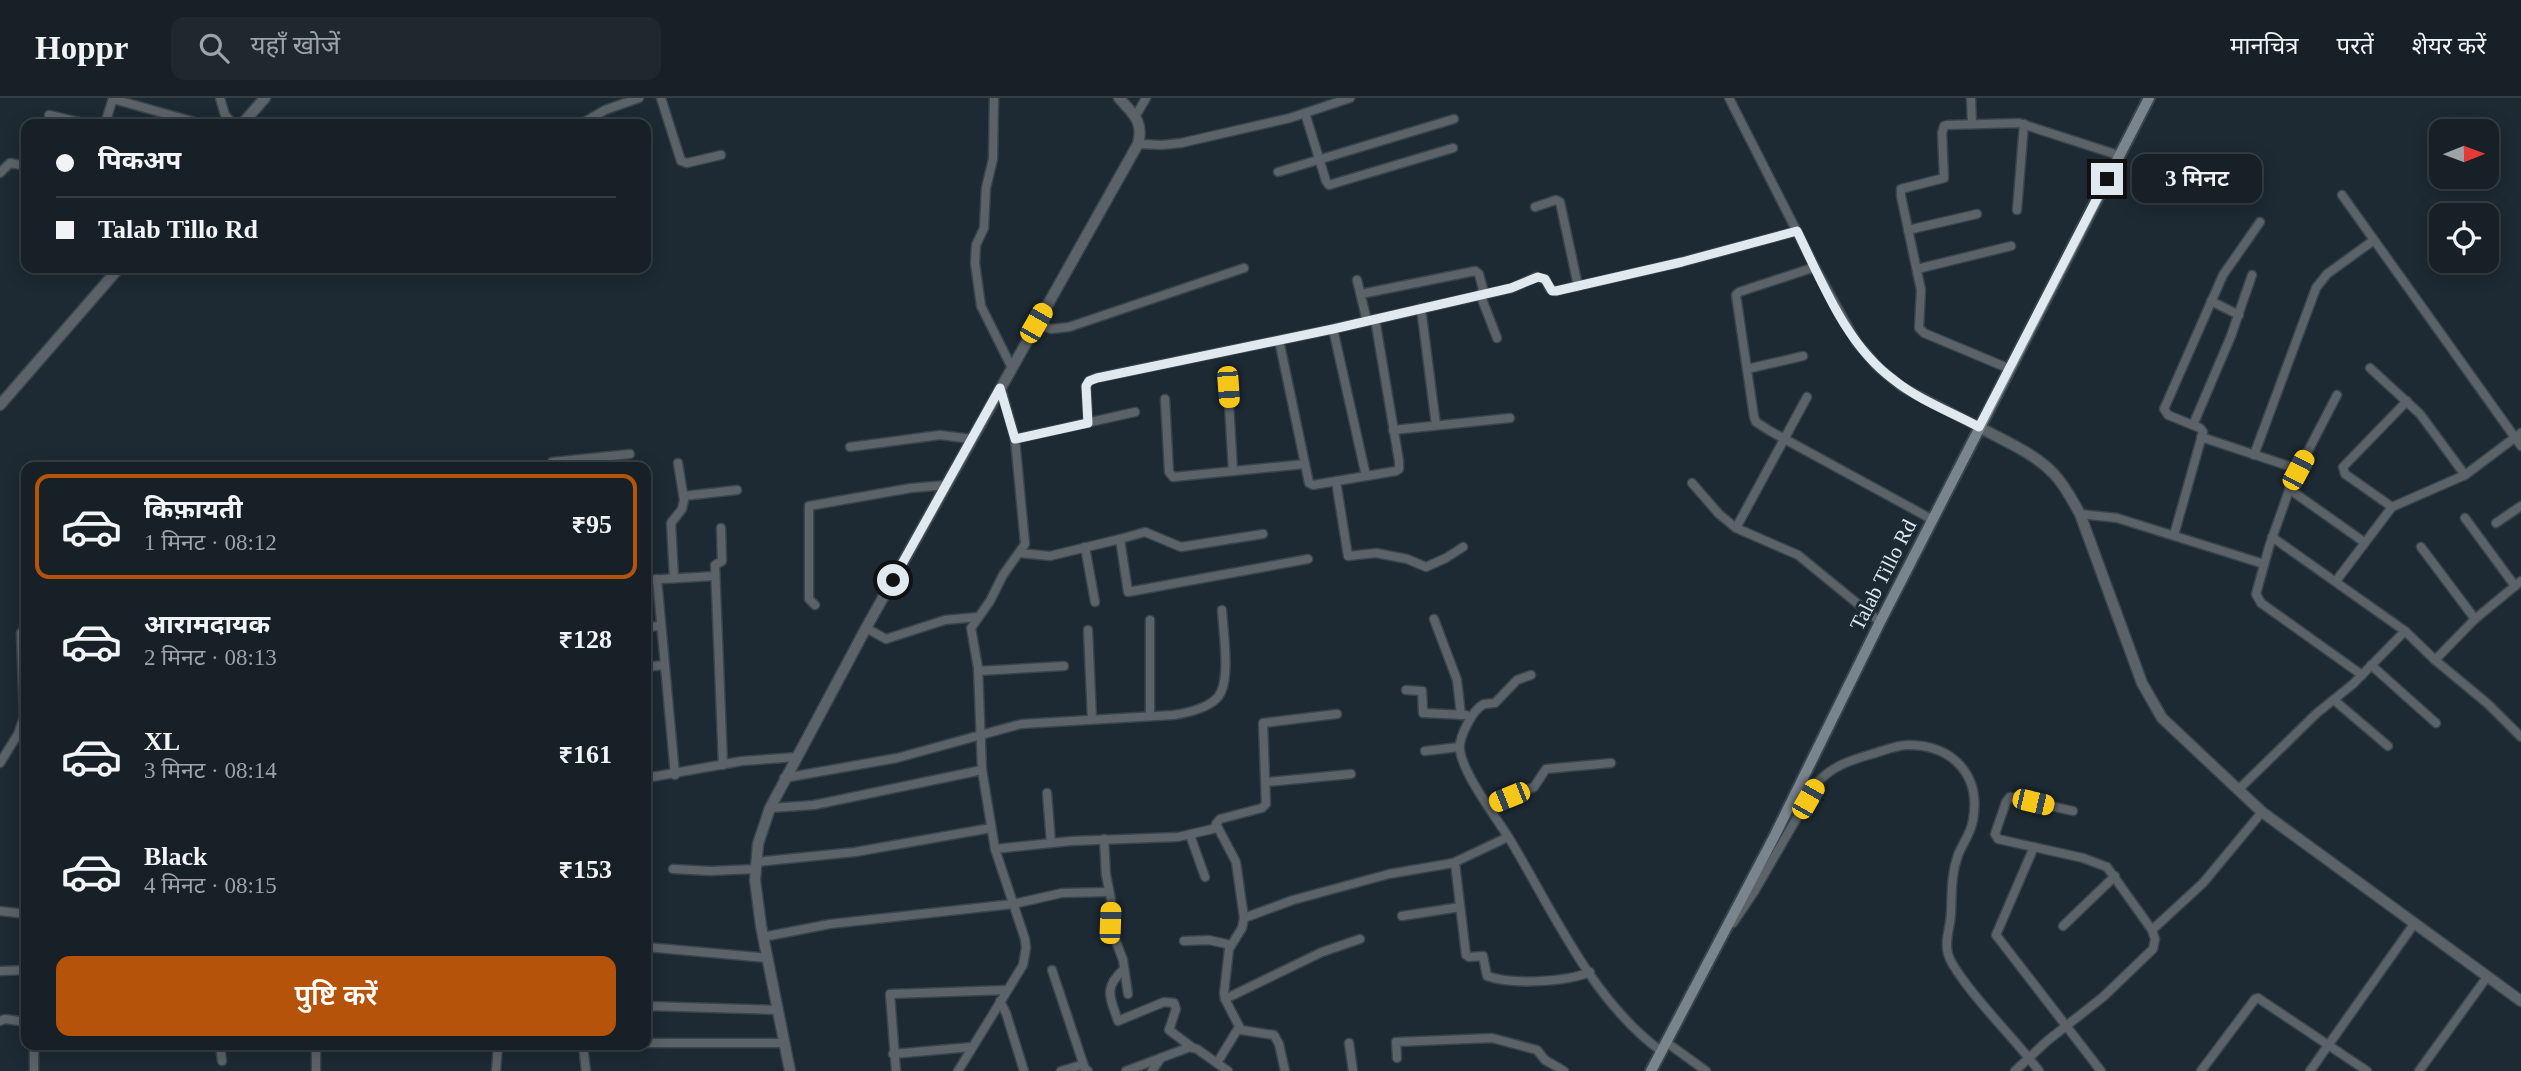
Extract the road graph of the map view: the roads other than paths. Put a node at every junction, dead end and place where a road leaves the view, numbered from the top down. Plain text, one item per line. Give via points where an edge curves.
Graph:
1 (113, 98) edge
2 (220, 98) edge
3 (265, 98) edge
4 (639, 98) edge
5 (662, 98) edge
6 (994, 98) edge
7 (1119, 98) edge
8 (1146, 98) edge
9 (1350, 98) edge
10 (1729, 98) edge
11 (1971, 98) edge
12 (2150, 98) edge
13 (139, 102) edge
14 (1305, 113) junction
15 (49, 115) dead end
16 (1135, 117) junction
17 (66, 119) edge
18 (107, 119) edge
19 (188, 119) edge
20 (230, 119) edge
21 (246, 119) edge
22 (590, 119) edge
23 (1454, 119) dead end
24 (1972, 124) junction
25 (2024, 124) junction
26 (1138, 144) junction
27 (1453, 148) dead end
28 (721, 155) dead end
29 (2119, 155) junction
30 (1320, 161) junction
31 (21, 165) edge
32 (1278, 172) dead end
33 (0, 173) edge
34 (2342, 195) dead end
35 (1535, 207) dead end
36 (2017, 211) dead end
37 (1977, 214) dead end
38 (2260, 222) dead end
39 (1908, 230) junction
40 (1797, 231) junction
41 (2374, 240) junction
42 (2011, 246) dead end
43 (1815, 267) junction
44 (1244, 268) dead end
45 (1917, 270) junction
46 (115, 273) edge
47 (2252, 275) dead end
48 (1357, 279) dead end
49 (1578, 286) junction
50 (1360, 294) junction
51 (1482, 294) junction
52 (2211, 301) junction
53 (1421, 308) junction
54 (2239, 315) junction
55 (1371, 320) junction
56 (1036, 323) junction
57 (1333, 329) junction
58 (1497, 338) dead end
59 (1279, 340) junction
60 (1803, 356) dead end
61 (1012, 368) junction
62 (2370, 368) dead end
63 (1748, 369) junction
64 (2010, 369) junction
65 (1228, 387) dead end
66 (1000, 388) junction
67 (2337, 395) dead end
68 (1807, 397) dead end
69 (1165, 399) dead end
70 (2407, 401) junction
71 (0, 405) edge
72 (1135, 412) dead end
73 (1510, 418) dead end
74 (1088, 423) junction
75 (1436, 425) junction
76 (2193, 425) junction
77 (1979, 427) junction
78 (1393, 430) junction
79 (2518, 435) edge
80 (2202, 437) junction
81 (972, 439) junction
82 (1015, 439) junction
83 (1785, 439) junction
84 (2521, 446) edge
85 (850, 447) dead end
86 (630, 454) dead end
87 (2254, 455) junction
88 (552, 462) edge
89 (678, 463) dead end
90 (1305, 464) junction
91 (2298, 470) junction
92 (1233, 471) junction
93 (2465, 475) junction
94 (1366, 476) junction
95 (1336, 481) junction
96 (1692, 483) dead end
97 (947, 485) junction
98 (2289, 489) junction
99 (737, 490) dead end
100 (684, 496) junction
101 (2521, 506) edge
102 (2392, 507) junction
103 (2080, 514) junction
104 (2465, 518) dead end
105 (1933, 520) junction
106 (2496, 523) dead end
107 (721, 528) dead end
108 (1736, 528) junction
109 (1263, 534) dead end
110 (2174, 535) junction
111 (2272, 537) junction
112 (1120, 539) junction
113 (2364, 542) junction
114 (1085, 547) junction
115 (1463, 547) dead end
116 (2421, 547) dead end
117 (1020, 552) junction
118 (1308, 559) dead end
119 (2264, 564) junction
120 (715, 576) junction
121 (674, 578) junction
122 (657, 579) junction
123 (651, 580) edge
124 (2336, 581) junction
125 (2518, 584) edge
126 (1095, 602) dead end
127 (815, 605) dead end
128 (1222, 610) dead end
129 (978, 617) junction
130 (2475, 618) junction
131 (1434, 619) dead end
132 (1150, 620) dead end
133 (1880, 622) junction
134 (660, 626) junction
135 (651, 627) edge
136 (866, 628) junction
137 (1088, 630) dead end
138 (2405, 631) junction
139 (2435, 660) junction
140 (2371, 665) junction
141 (664, 666) junction
142 (1064, 666) dead end
143 (651, 667) edge
144 (978, 671) junction
145 (2362, 675) junction
146 (1531, 676) dead end
147 (1406, 690) dead end
148 (2334, 700) junction
149 (1337, 714) dead end
150 (1461, 715) junction
151 (1150, 716) junction
152 (1473, 716) junction
153 (1092, 719) junction
154 (2436, 723) dead end
155 (21, 727) edge
156 (980, 733) junction
157 (2521, 737) edge
158 (2388, 746) dead end
159 (1460, 747) junction
160 (1425, 751) dead end
161 (791, 757) junction
162 (0, 763) edge
163 (1611, 763) dead end
164 (723, 765) junction
165 (982, 770) junction
166 (1351, 774) dead end
167 (675, 775) junction
168 (651, 777) edge
169 (784, 778) junction
170 (1267, 782) junction
171 (2238, 790) junction
172 (1047, 793) dead end
173 (1489, 806) junction
174 (770, 808) junction
175 (2074, 811) dead end
176 (2262, 812) junction
177 (991, 828) junction
178 (1217, 828) junction
179 (1190, 835) junction
180 (1508, 837) junction
181 (1104, 839) junction
182 (1051, 843) junction
183 (2034, 847) junction
184 (995, 849) junction
185 (1455, 863) junction
186 (751, 867) junction
187 (673, 869) dead end
188 (2115, 876) junction
189 (1205, 877) dead end
190 (1109, 892) junction
191 (1013, 904) junction
192 (1460, 906) junction
193 (0, 911) edge
194 (21, 913) edge
195 (1402, 916) dead end
196 (1244, 918) junction
197 (2414, 924) junction
198 (2063, 926) dead end
199 (2152, 930) junction
200 (1722, 936) junction
201 (764, 937) junction
202 (1360, 939) dead end
203 (1184, 941) dead end
204 (1231, 945) junction
205 (651, 947) edge
206 (763, 958) junction
207 (1124, 969) junction
208 (21, 970) edge
209 (1052, 970) dead end
210 (0, 971) edge
211 (1590, 972) junction
212 (2487, 976) junction
213 (1007, 990) junction
214 (1128, 994) dead end
215 (1225, 999) junction
216 (1000, 1001) junction
217 (2521, 1001) edge
218 (651, 1006) edge
219 (773, 1010) junction
220 (0, 1021) edge
221 (21, 1021) edge
222 (1239, 1027) junction
223 (2067, 1027) junction
224 (651, 1043) edge
225 (780, 1043) junction
226 (1349, 1043) dead end
227 (2329, 1044) junction
228 (1664, 1046) junction
229 (971, 1047) junction
230 (1193, 1048) junction
231 (34, 1050) edge
232 (221, 1050) edge
233 (316, 1050) edge
234 (498, 1050) edge
235 (584, 1050) edge
236 (893, 1054) junction
237 (1160, 1058) junction
238 (1397, 1058) dead end
239 (2029, 1058) junction
240 (222, 1061) dead end
241 (1086, 1068) edge
242 (1223, 1068) edge
243 (34, 1071) edge
244 (316, 1071) edge
245 (496, 1071) edge
246 (586, 1071) edge
247 (790, 1071) edge
248 (896, 1071) edge
249 (958, 1071) edge
250 (1024, 1071) edge
251 (1061, 1071) edge
252 (1126, 1071) edge
253 (1152, 1071) edge
254 (1284, 1071) edge
255 (1353, 1071) edge
256 (1564, 1071) edge
257 (1651, 1071) edge
258 (1706, 1071) edge
259 (2015, 1071) edge
260 (2039, 1071) edge
261 (2101, 1071) edge
262 (2201, 1071) edge
263 (2310, 1071) edge
264 (2367, 1071) edge
265 (2419, 1071) edge

1 - 13 street
1 - 18 street
2 - 20 street
3 - 21 street
4 - 22 street
5 - 28 street via 681,161
6 - 61 street via 993,159 975,263 981,306
7 - 16 street
8 - 16 street
9 - 14 street
10 - 40 street
11 - 24 street
12 - 29 main road, Talab Tillo Rd
13 - 19 street
14 - 26 street via 1181,143
14 - 30 street
15 - 17 street
16 - 26 street via 1141,128
23 - 30 street
24 - 25 street
24 - 39 street via 1943,128 1943,179 1901,189
25 - 29 street
25 - 36 street
26 - 56 street
27 - 30 street via 1331,185
29 - 64 main road, Talab Tillo Rd
30 - 32 street
31 - 33 street via 10,163
34 - 41 street
35 - 49 street via 1560,202
37 - 39 street
38 - 52 street
39 - 45 street
40 - 43 street
40 - 49 street
41 - 79 street
41 - 87 street via 2327,274 2316,288
42 - 45 street
43 - 63 street via 1737,293
43 - 77 street via 1857,343 1879,368 1902,387
44 - 56 street via 1069,327 1051,329
45 - 64 street via 1921,331
46 - 71 street
47 - 54 street
48 - 50 street
49 - 51 street via 1552,291 1545,279 1538,277
50 - 51 street via 1472,271 1479,274
50 - 55 street
51 - 53 street
51 - 58 street
52 - 54 street
52 - 76 street via 2164,409
53 - 55 street
53 - 75 street
54 - 76 street
55 - 57 street
55 - 78 street
56 - 61 street
57 - 59 street
57 - 94 street
59 - 74 street via 1089,381
59 - 90 street
60 - 63 street
61 - 66 street
62 - 70 street
63 - 83 street via 1756,422
64 - 77 main road, Talab Tillo Rd
65 - 92 street
66 - 81 street
66 - 82 street
67 - 91 street
68 - 83 street
69 - 92 street via 1171,476
70 - 93 street
70 - 102 street via 2343,467 2346,474
72 - 74 street
73 - 75 street
74 - 82 street
75 - 78 street
76 - 80 street via 2202,430
77 - 103 street via 2054,473
77 - 105 main road, Talab Tillo Rd
78 - 94 street via 1399,469
79 - 84 street
79 - 93 street
80 - 87 street
80 - 110 street
81 - 85 street via 932,436
81 - 97 street
82 - 117 street via 1026,539
83 - 105 street
83 - 108 street
86 - 88 street
87 - 91 street
89 - 100 street
90 - 92 street
90 - 95 street via 1312,485
91 - 98 street
93 - 102 street
94 - 95 street
95 - 115 street via 1348,556 1376,553 1429,566
96 - 108 street
97 - 127 street via 809,506 809,599
97 - 136 street
98 - 111 street
98 - 113 street
99 - 100 street
100 - 121 street via 682,509 671,523
101 - 106 street
102 - 113 street
103 - 110 street via 2117,518
103 - 171 street via 2152,703
104 - 125 street
105 - 133 main road, Talab Tillo Rd
107 - 120 street via 722,561 715,564
108 - 133 street via 1798,555
109 - 112 street via 1181,547 1145,532
110 - 119 street
111 - 119 street
111 - 124 street
112 - 114 street
112 - 118 street via 1128,592
113 - 124 street
114 - 117 street via 1045,556
114 - 126 street
116 - 130 street
117 - 129 street
119 - 145 street via 2256,589 2258,600
120 - 121 street
120 - 164 street
121 - 122 street
122 - 123 street
122 - 134 street
124 - 138 street
125 - 130 street
128 - 151 street via 1222,692 1188,712
129 - 136 street via 945,620 886,639
129 - 144 street via 971,628
130 - 139 street
131 - 150 street via 1457,680
132 - 151 street
133 - 200 main road, Talab Tillo Rd
134 - 135 street
134 - 141 street
136 - 161 street
137 - 153 street
138 - 139 street
138 - 140 street
139 - 157 street
140 - 145 street
140 - 154 street
141 - 143 street
141 - 167 street
142 - 144 street
144 - 156 street
145 - 148 street
146 - 152 street via 1517,680 1497,701 1483,705
147 - 150 street via 1422,691 1423,713
148 - 158 street
148 - 171 street
149 - 170 street via 1263,723
150 - 152 street
151 - 153 street
152 - 159 street via 1462,733
153 - 156 street via 1021,724
155 - 162 street
156 - 165 street
156 - 169 street via 897,758
159 - 160 street
159 - 173 street
161 - 164 street
161 - 169 street
163 - 173 street via 1546,769 1534,787
164 - 167 street
165 - 174 street via 814,805
165 - 177 street
166 - 170 street
167 - 168 street
169 - 174 street
170 - 178 street via 1265,806 1220,819
171 - 176 street
172 - 182 street
173 - 180 street
174 - 186 street
175 - 183 street via 2008,799 1996,836
176 - 197 street
176 - 199 street via 2203,883
177 - 184 street
177 - 186 street
178 - 179 street
178 - 196 street via 1236,862
179 - 181 street
179 - 189 street
180 - 185 street
180 - 211 street
181 - 182 street
181 - 190 street
182 - 184 street
183 - 188 street via 2095,861
183 - 223 street via 1996,935
184 - 191 street
185 - 192 street
185 - 196 street via 1389,874
186 - 187 street via 710,872
186 - 201 street
188 - 198 street
188 - 199 street
190 - 191 street via 1062,893
190 - 207 street via 1111,933
191 - 201 street via 830,924
191 - 213 street via 1026,948 1023,965
192 - 195 street
192 - 211 street via 1466,955 1483,956 1485,974 1490,978 1561,979
193 - 194 street
196 - 204 street
197 - 212 street
197 - 227 street
199 - 223 street via 2153,949
200 - 228 main road, Talab Tillo Rd
200 - 239 street via 1744,909 1825,773 1902,745 1951,755 1966,771 1974,806 1973,824 1951,881 1948,954 1974,995
201 - 206 street
202 - 215 street via 1322,952
203 - 204 street
204 - 215 street
205 - 206 street
206 - 219 street
207 - 214 street
207 - 230 street via 1109,990 1119,1022 1164,1002 1174,1003 1169,1030
208 - 210 street
209 - 241 street
211 - 228 street via 1635,1031
212 - 217 street
212 - 265 street
213 - 216 street
213 - 236 street via 890,994
215 - 222 street
216 - 229 street
216 - 250 street
218 - 219 street
219 - 225 street
220 - 221 street
222 - 242 street
222 - 254 street via 1274,1035
223 - 239 street
223 - 261 street
224 - 225 street
225 - 247 street
226 - 255 street
227 - 262 street via 2257,998
227 - 263 street
227 - 264 street
228 - 257 main road, Talab Tillo Rd
228 - 258 street
229 - 236 street
229 - 249 street
230 - 237 street
230 - 242 street
231 - 243 street
232 - 240 street
233 - 244 street
234 - 245 street
235 - 246 street
236 - 248 street
237 - 252 street
237 - 253 street
238 - 256 street via 1396,1042 1492,1038 1537,1050
239 - 259 street
239 - 260 street
241 - 251 street

